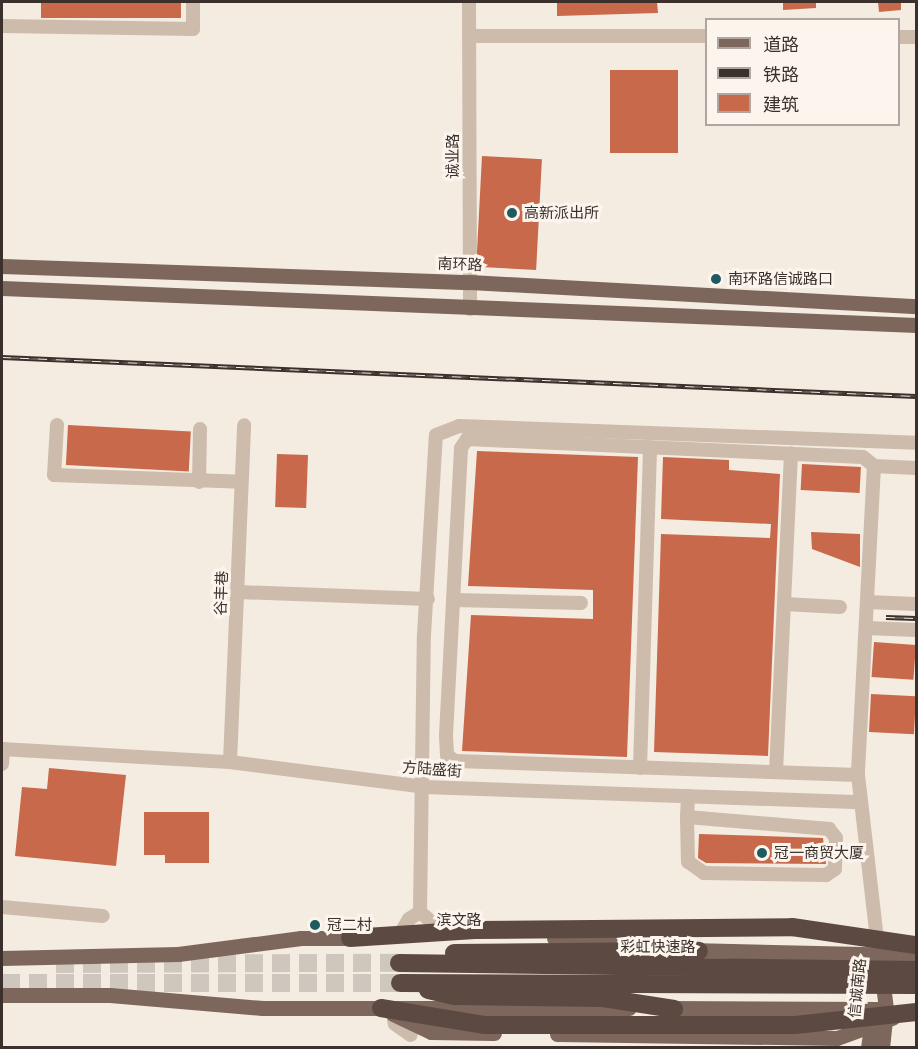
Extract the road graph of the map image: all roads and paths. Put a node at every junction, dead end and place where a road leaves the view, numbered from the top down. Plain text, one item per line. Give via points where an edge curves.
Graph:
1 (193, 2) edge
2 (469, 2) edge
3 (2, 26) edge
4 (469, 36) junction
5 (705, 36) edge
6 (900, 37) edge
7 (916, 37) edge
8 (2, 266) edge
9 (470, 282) junction
10 (2, 288) edge
11 (916, 306) edge
12 (470, 309) junction
13 (916, 325) edge
14 (57, 425) dead end
15 (244, 425) dead end
16 (200, 429) dead end
17 (916, 443) edge
18 (650, 447) junction
19 (791, 453) junction
20 (874, 466) junction
21 (916, 468) edge
22 (199, 482) junction
23 (242, 482) junction
24 (238, 592) junction
25 (428, 599) junction
26 (453, 600) junction
27 (867, 602) junction
28 (580, 603) dead end
29 (784, 604) junction
30 (916, 604) edge
31 (840, 607) dead end
32 (866, 628) junction
33 (916, 630) edge
34 (2, 749) edge
35 (230, 762) junction
36 (2, 764) edge
37 (640, 768) junction
38 (776, 772) junction
39 (858, 775) junction
40 (424, 787) junction
41 (688, 796) junction
42 (861, 802) junction
43 (687, 817) junction
44 (2, 907) edge
45 (420, 912) junction
46 (103, 916) dead end
47 (442, 931) junction
48 (400, 934) junction
49 (350, 938) junction
50 (916, 945) edge
51 (699, 951) junction
52 (879, 953) junction
53 (916, 955) edge
54 (2, 957) edge
55 (916, 970) edge
56 (916, 986) edge
57 (2, 994) edge
58 (674, 1009) junction
59 (387, 1011) junction
60 (915, 1011) edge
61 (879, 1017) junction
62 (426, 1029) junction
63 (410, 1041) edge
64 (868, 1047) edge
65 (882, 1047) edge

1 - 3 street via 193,29
2 - 4 street, 诚业路
4 - 5 street
4 - 9 street, 诚业路
6 - 7 street
8 - 9 main road, 南环路
9 - 11 main road, 南环路
9 - 12 street, 诚业路
10 - 12 main road
12 - 13 main road
14 - 22 street via 54,475
15 - 23 street, 谷丰巷
16 - 22 street
17 - 25 street via 459,426 436,435
18 - 19 street
18 - 26 street via 467,439 461,448
18 - 37 street
19 - 20 street via 864,457
19 - 29 street
20 - 21 street
20 - 27 street
22 - 23 street
23 - 24 street, 谷丰巷
24 - 25 street
24 - 35 street, 谷丰巷
25 - 40 street via 422,680
26 - 28 street
26 - 37 street via 447,755 455,761 490,764
27 - 30 street
27 - 32 street
29 - 31 street
29 - 38 street
32 - 33 street
32 - 39 street
34 - 35 street, 方陆盛街
34 - 36 street
35 - 40 street, 方陆盛街
37 - 38 street
38 - 39 street
39 - 42 street
40 - 41 street, 方陆盛街
40 - 45 street
41 - 42 street, 方陆盛街
41 - 43 street
42 - 52 street
43 - 43 street via 688,862 704,873 826,875 835,869 836,838 829,829
44 - 46 street
45 - 47 street
45 - 48 street via 409,918
47 - 48 highway
47 - 50 highway via 792,927
48 - 49 highway
49 - 51 main road, 滨文路 via 571,938
49 - 54 main road, 滨文路 via 301,938 178,954
51 - 52 main road, 滨文路
51 - 55 highway, 彩虹快速路 via 482,951 399,963
52 - 53 main road, 滨文路
52 - 61 main road, 信诚南路
56 - 58 highway via 400,983 454,996 603,998
57 - 59 main road via 141,997 262,1008
58 - 59 main road
58 - 61 main road
59 - 60 highway via 484,1025 795,1025
59 - 62 main road
59 - 63 street
60 - 61 main road
61 - 62 main road via 837,1038
61 - 64 main road, 信诚南路
61 - 65 main road, 信诚南路
62 - 63 street

